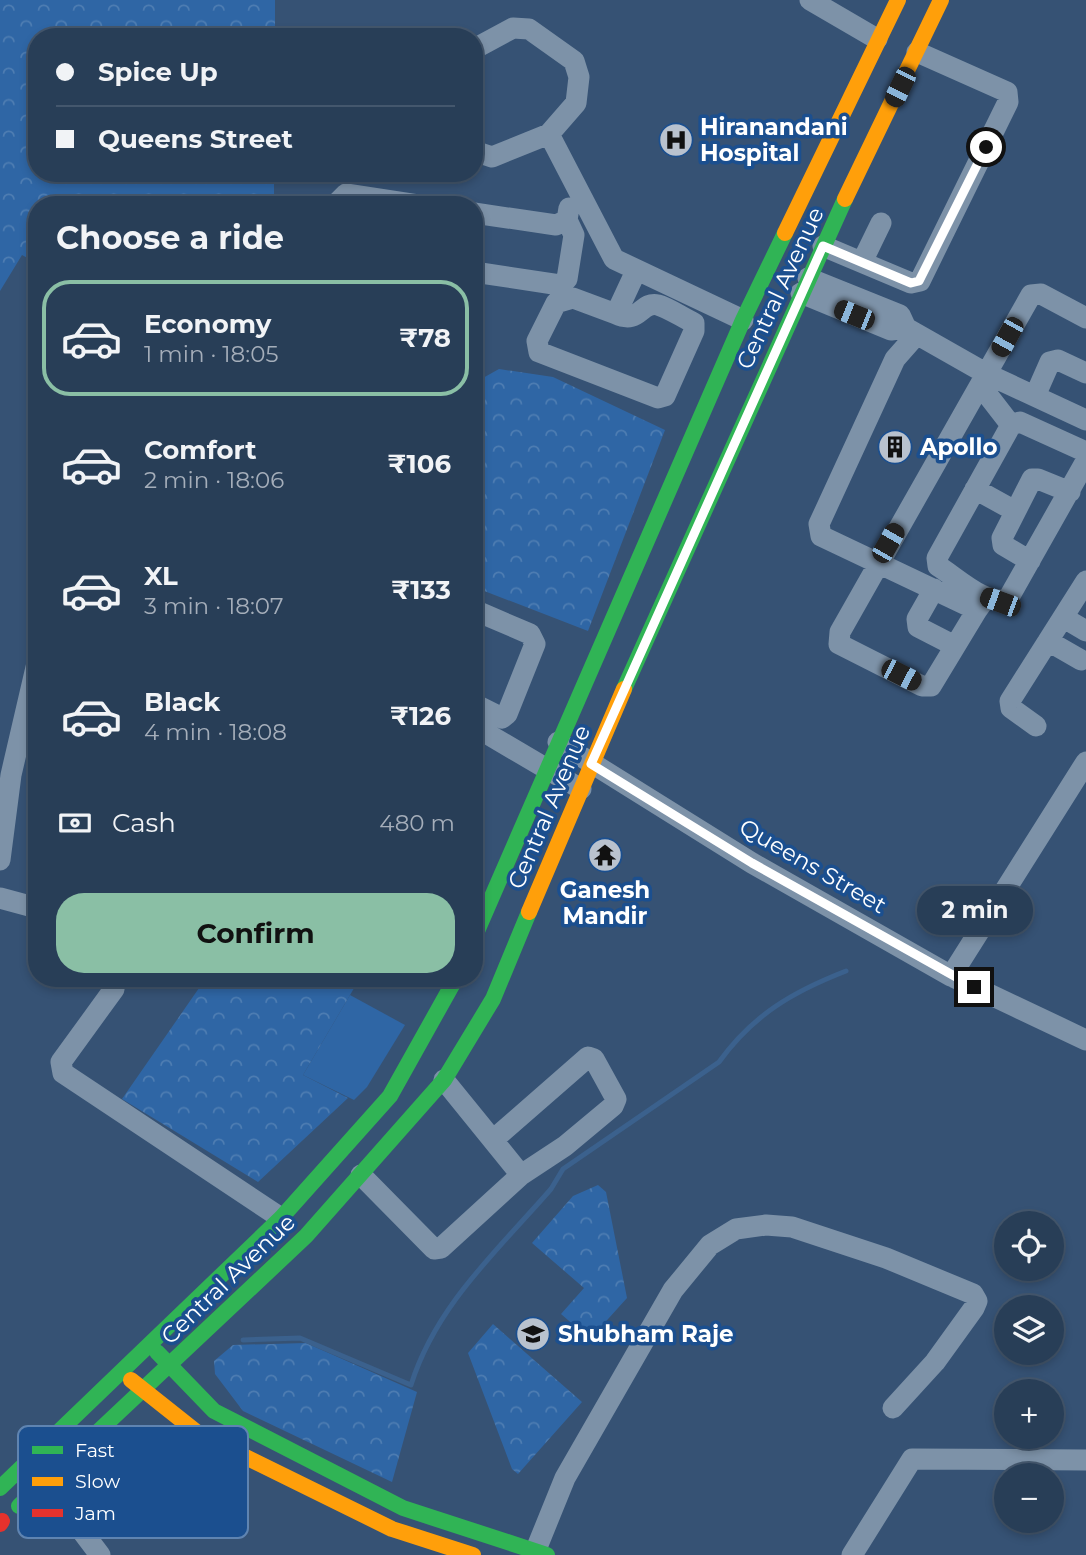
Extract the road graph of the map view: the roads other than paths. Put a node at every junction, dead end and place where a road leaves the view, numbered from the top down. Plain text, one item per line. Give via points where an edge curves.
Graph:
1 (810, 0) edge
2 (898, 0) edge
3 (941, 0) edge
4 (877, 39) junction
5 (483, 44) edge
6 (917, 52) junction
7 (549, 134) junction
8 (483, 154) edge
9 (574, 178) junction
10 (483, 214) edge
11 (567, 220) junction
12 (881, 223) dead end
13 (823, 246) junction
14 (862, 262) junction
15 (636, 271) junction
16 (483, 273) edge
17 (805, 286) junction
18 (617, 314) junction
19 (1086, 318) edge
20 (743, 320) junction
21 (912, 331) junction
22 (1086, 373) edge
23 (983, 379) junction
24 (1035, 396) junction
25 (1086, 421) edge
26 (1011, 425) junction
27 (1086, 452) edge
28 (1086, 461) edge
29 (975, 489) junction
30 (1070, 492) junction
31 (1015, 511) junction
32 (877, 561) junction
33 (1030, 561) junction
34 (1086, 581) edge
35 (934, 589) junction
36 (982, 604) junction
37 (483, 614) edge
38 (1064, 618) junction
39 (1086, 631) edge
40 (1048, 641) junction
41 (956, 646) junction
42 (1081, 660) dead end
43 (28, 702) edge
44 (483, 708) edge
45 (1036, 726) dead end
46 (483, 732) edge
47 (558, 742) junction
48 (1086, 762) edge
49 (591, 764) junction
50 (546, 770) junction
51 (581, 789) junction
52 (0, 860) edge
53 (0, 898) edge
54 (28, 906) edge
55 (483, 917) edge
56 (951, 976) junction
57 (114, 987) edge
58 (451, 987) edge
59 (1086, 1040) edge
60 (444, 1080) junction
61 (493, 1140) junction
62 (361, 1175) junction
63 (522, 1175) junction
64 (281, 1218) junction
65 (148, 1345) junction
66 (172, 1365) junction
67 (121, 1371) junction
68 (144, 1391) junction
69 (893, 1408) dead end
70 (64, 1426) edge
71 (106, 1426) edge
72 (189, 1426) edge
73 (243, 1426) edge
74 (248, 1428) edge
75 (248, 1458) edge
76 (1086, 1461) edge
77 (18, 1471) edge
78 (0, 1488) edge
79 (18, 1502) edge
80 (18, 1508) edge
81 (1, 1522) edge
82 (455, 1525) junction
83 (87, 1538) edge
84 (449, 1547) junction
85 (541, 1553) edge
86 (100, 1555) edge
87 (473, 1555) edge
88 (852, 1555) edge

1 - 4 street
2 - 4 main road, Central Avenue
3 - 6 main road, Central Avenue
4 - 20 main road, Central Avenue
5 - 7 street via 513,28 529,29 574,61 579,77 576,103
6 - 13 main road, Central Avenue
6 - 14 street via 949,76 1007,92 1007,102 919,281 911,283
7 - 8 street via 492,157
7 - 9 street
9 - 11 street
9 - 15 street via 614,259
10 - 11 street via 556,225
11 - 16 street via 574,235 567,279 560,285
12 - 14 street
13 - 14 street
13 - 17 main road, Central Avenue
15 - 18 street
15 - 20 street
17 - 21 street via 900,315
17 - 49 main road, Central Avenue
18 - 18 street via 573,298 556,303 537,341 539,352 658,398 665,396 694,323 657,305 633,317
19 - 23 street via 1041,294 1031,295
20 - 47 main road, Central Avenue
21 - 23 street
21 - 32 street via 819,524 821,536
22 - 24 street via 1058,360 1051,362
23 - 24 street
23 - 26 street
23 - 32 street
24 - 25 street
26 - 27 street via 1020,422
26 - 29 street
28 - 30 street
29 - 31 street
29 - 36 street via 937,558 938,566
30 - 31 street via 1032,479
30 - 33 street
31 - 33 street via 1003,545
32 - 35 street
32 - 41 street via 840,632 839,644 922,686 931,686
33 - 36 street via 1008,599
34 - 38 street
35 - 36 street
35 - 41 street via 917,619 918,627
36 - 41 street
37 - 44 street via 530,634 535,644 508,714 502,718
38 - 39 street
38 - 40 street
40 - 42 street
40 - 45 street via 1010,701 1011,708
43 - 52 street via 11,775
46 - 50 street
47 - 49 street, Queens Street
47 - 50 main road, Central Avenue
48 - 56 street
49 - 51 main road, Central Avenue
49 - 56 street, Queens Street via 752,863
50 - 51 street
50 - 55 main road, Central Avenue
51 - 60 main road, Central Avenue via 493,999
53 - 54 street
56 - 59 street, Queens Street
57 - 64 street via 61,1062 63,1073
58 - 64 main road, Central Avenue via 390,1096
60 - 61 street
60 - 62 main road, Central Avenue
61 - 63 street
61 - 63 street via 588,1057 594,1059 617,1099 565,1146
62 - 63 street via 434,1249 441,1248
62 - 66 main road, Central Avenue via 306,1236
64 - 65 main road, Central Avenue
65 - 66 main road
65 - 67 main road, Central Avenue
66 - 68 main road, Central Avenue
66 - 73 main road via 214,1411
67 - 68 main road
67 - 70 main road, Central Avenue
68 - 71 main road, Central Avenue
68 - 72 main road
69 - 85 street via 935,1362 974,1308 973,1294 886,1258 792,1227 736,1229 710,1245 673,1290 565,1478
74 - 82 main road via 403,1508
75 - 84 main road via 393,1529
76 - 88 street via 912,1458
77 - 78 main road, Central Avenue
78 - 79 main road via 16,1494
80 - 81 main road, Central Avenue via 12,1518
82 - 84 main road
82 - 85 main road
83 - 86 street
84 - 87 main road

